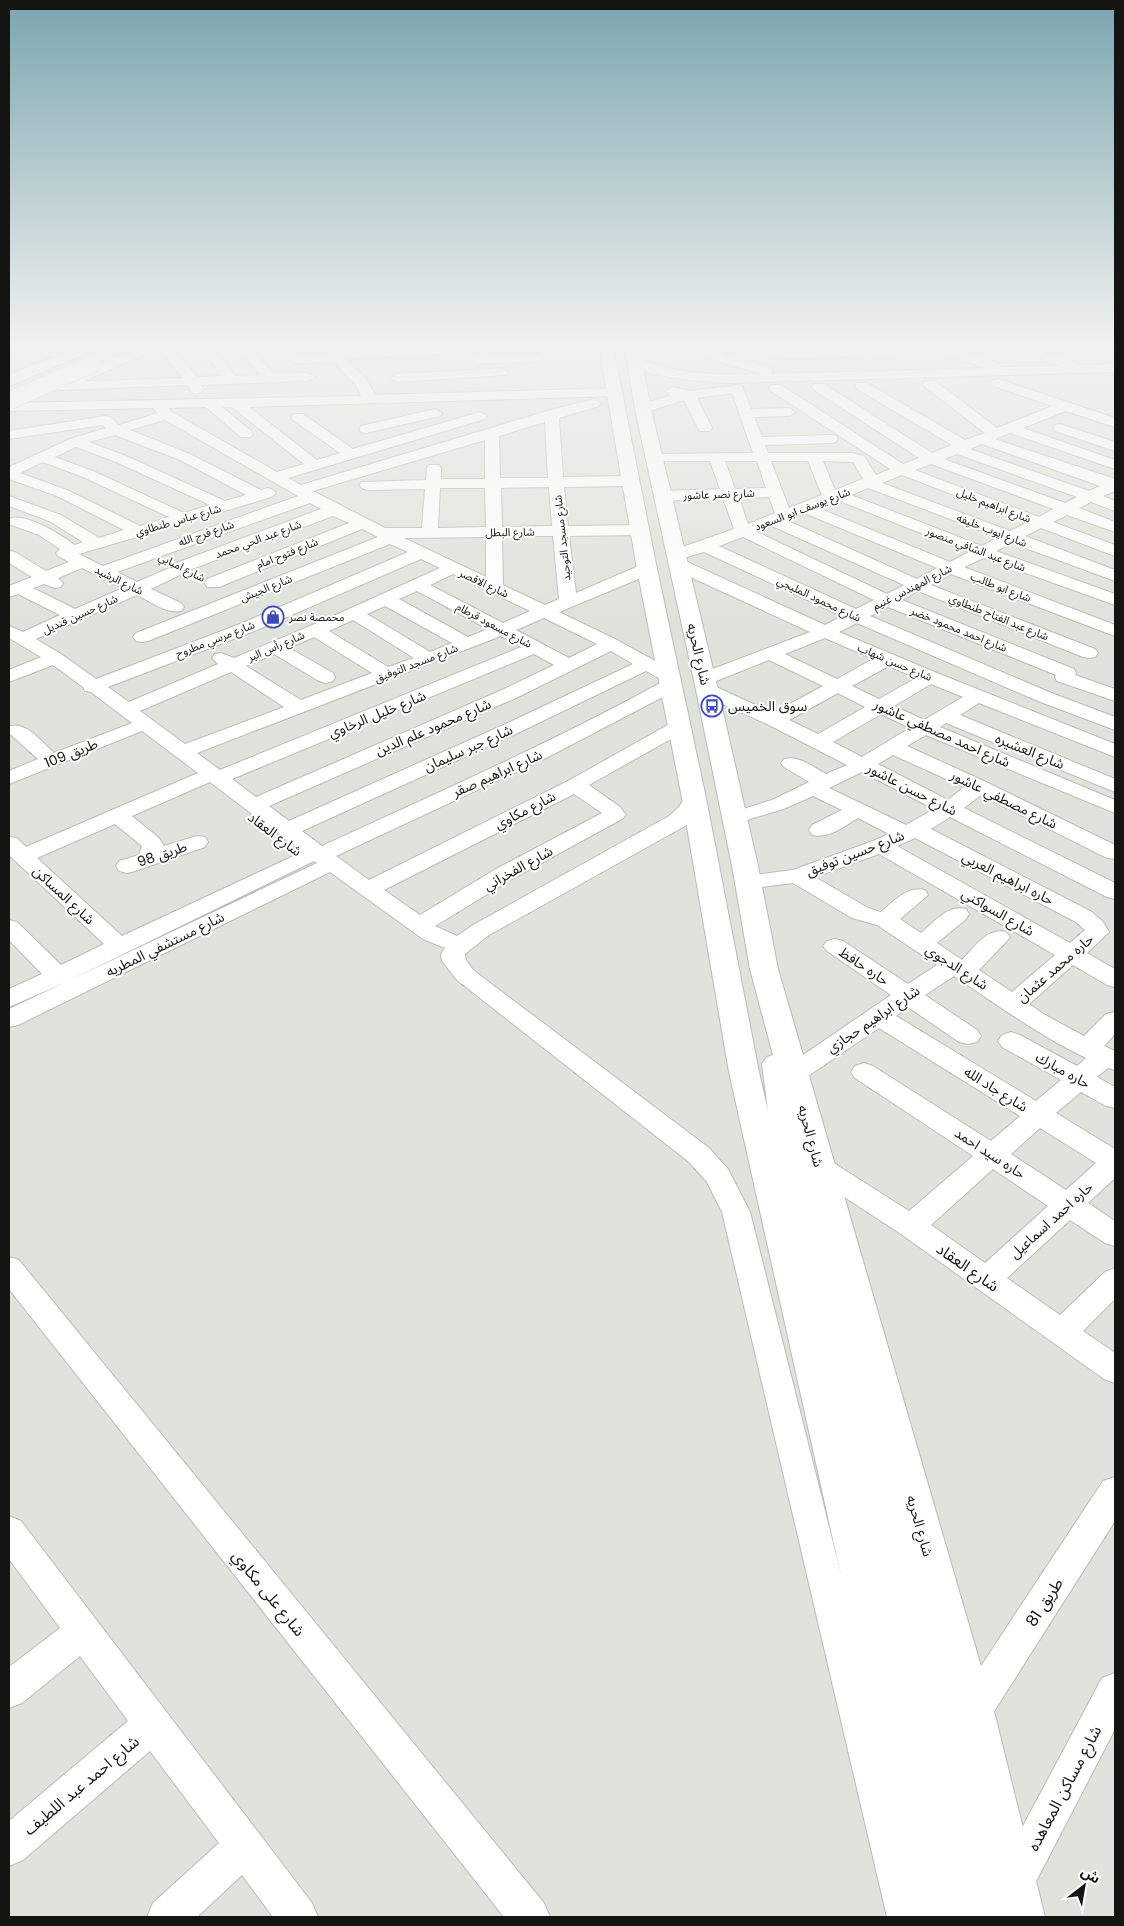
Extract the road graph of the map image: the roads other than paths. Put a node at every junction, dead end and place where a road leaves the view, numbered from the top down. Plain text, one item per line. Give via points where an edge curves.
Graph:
1 (23, 437) edge
2 (71, 437) edge
3 (93, 437) edge
4 (134, 437) edge
5 (208, 437) edge
6 (278, 437) edge
7 (325, 437) edge
8 (377, 437) edge
9 (406, 437) edge
10 (477, 437) edge
11 (496, 437) edge
12 (550, 437) edge
13 (628, 437) edge
14 (644, 437) edge
15 (755, 437) edge
16 (851, 437) edge
17 (897, 437) edge
18 (944, 437) edge
19 (987, 437) edge
20 (991, 437) edge
21 (1035, 437) edge
22 (1085, 437) edge
23 (831, 439) dead end
24 (756, 440) junction
25 (79, 441) junction
26 (384, 443) junction
27 (960, 447) junction
28 (1115, 447) edge
29 (57, 450) junction
30 (435, 450) junction
31 (349, 454) junction
32 (9, 455) edge
33 (654, 457) junction
34 (716, 457) junction
35 (763, 457) junction
36 (814, 457) junction
37 (37, 459) junction
38 (931, 459) junction
39 (312, 464) junction
40 (1115, 465) edge
41 (369, 468) junction
42 (902, 470) junction
43 (9, 473) edge
44 (275, 477) junction
45 (556, 482) junction
46 (631, 482) junction
47 (870, 482) junction
48 (493, 483) junction
49 (433, 484) junction
50 (1115, 485) edge
51 (301, 491) junction
52 (775, 492) junction
53 (366, 494) junction
54 (730, 494) junction
55 (260, 496) junction
56 (663, 496) junction
57 (834, 496) junction
58 (1090, 497) junction
59 (9, 502) edge
60 (224, 506) junction
61 (1115, 506) edge
62 (805, 508) junction
63 (1066, 509) junction
64 (334, 510) junction
65 (9, 518) edge
66 (183, 518) junction
67 (779, 518) junction
68 (1040, 522) junction
69 (362, 524) junction
70 (1115, 527) edge
71 (640, 530) junction
72 (562, 531) junction
73 (743, 531) junction
74 (494, 532) junction
75 (130, 533) junction
76 (430, 533) junction
77 (385, 536) junction
78 (1012, 537) junction
79 (96, 543) junction
80 (705, 546) junction
81 (1115, 551) edge
82 (153, 552) junction
83 (420, 552) junction
84 (981, 552) junction
85 (73, 555) junction
86 (9, 556) edge
87 (678, 560) junction
88 (183, 567) junction
89 (453, 568) junction
90 (951, 568) junction
91 (647, 569) junction
92 (102, 572) junction
93 (1115, 576) edge
94 (44, 578) junction
95 (72, 580) dead end
96 (204, 581) junction
97 (418, 585) junction
98 (917, 585) junction
99 (180, 588) dead end
100 (495, 588) junction
101 (136, 589) junction
102 (14, 590) edge
103 (156, 598) junction
104 (242, 598) junction
105 (385, 599) junction
106 (887, 600) junction
107 (1115, 600) edge
108 (568, 602) junction
109 (175, 607) dead end
110 (546, 612) junction
111 (354, 613) junction
112 (75, 616) junction
113 (856, 616) junction
114 (315, 630) junction
115 (502, 630) junction
116 (825, 632) junction
117 (16, 635) edge
118 (142, 637) dead end
119 (1107, 642) edge
120 (467, 644) junction
121 (611, 644) junction
122 (200, 645) junction
123 (274, 647) junction
124 (535, 647) junction
125 (771, 654) junction
126 (55, 658) junction
127 (428, 658) junction
128 (888, 659) junction
129 (647, 664) junction
130 (232, 665) junction
131 (569, 666) junction
132 (386, 674) junction
133 (1065, 675) junction
134 (9, 676) edge
135 (326, 676) dead end
136 (930, 677) junction
137 (671, 681) junction
138 (706, 684) junction
139 (92, 686) junction
140 (838, 686) junction
141 (1115, 695) edge
142 (976, 697) junction
143 (1045, 697) junction
144 (880, 706) junction
145 (298, 707) junction
146 (945, 716) junction
147 (1030, 717) junction
148 (130, 719) junction
149 (774, 720) junction
150 (1115, 724) edge
151 (680, 726) junction
152 (925, 728) junction
153 (17, 730) dead end
154 (820, 742) junction
155 (892, 747) junction
156 (1115, 751) edge
157 (182, 752) junction
158 (52, 761) junction
159 (791, 763) dead end
160 (864, 764) junction
161 (11, 774) edge
162 (209, 778) junction
163 (575, 785) junction
164 (819, 785) junction
165 (978, 786) junction
166 (1115, 786) edge
167 (694, 798) junction
168 (254, 805) junction
169 (1115, 807) edge
170 (950, 808) junction
171 (858, 810) junction
172 (118, 815) junction
173 (734, 818) junction
174 (287, 830) junction
175 (820, 830) dead end
176 (911, 832) junction
177 (197, 842) dead end
178 (881, 846) junction
179 (16, 850) edge
180 (1115, 853) edge
181 (151, 858) junction
182 (316, 860) junction
183 (127, 866) dead end
184 (797, 876) junction
185 (747, 882) junction
186 (368, 889) junction
187 (1115, 892) edge
188 (916, 895) dead end
189 (958, 914) dead end
190 (885, 920) junction
191 (420, 926) junction
192 (1097, 932) joint
193 (12, 934) edge
194 (998, 937) dead end
195 (922, 944) junction
196 (459, 945) junction
197 (119, 946) junction
198 (834, 946) dead end
199 (1071, 954) junction
200 (764, 969) junction
201 (958, 969) junction
202 (465, 975) junction
203 (58, 976) junction
204 (1115, 979) edge
205 (908, 996) junction
206 (9, 999) edge
207 (1013, 1004) junction
208 (878, 1016) junction
209 (9, 1019) edge
210 (1115, 1020) edge
211 (968, 1036) dead end
212 (1011, 1041) dead end
213 (1103, 1055) edge
214 (864, 1072) dead end
215 (793, 1074) junction
216 (1079, 1079) junction
217 (1115, 1099) edge
218 (1038, 1115) junction
219 (992, 1155) junction
220 (1115, 1162) edge
221 (819, 1167) junction
222 (1068, 1204) junction
223 (911, 1226) junction
224 (1115, 1235) edge
225 (11, 1274) edge
226 (986, 1279) junction
227 (1115, 1280) edge
228 (1062, 1333) junction
229 (1115, 1370) edge
230 (1115, 1492) edge
231 (14, 1551) edge
232 (84, 1631) junction
233 (9, 1690) edge
234 (1115, 1691) edge
235 (973, 1711) junction
236 (153, 1724) junction
237 (943, 1831) junction
238 (9, 1846) edge
239 (245, 1846) junction
240 (1007, 1906) edge
241 (167, 1917) edge
242 (298, 1917) edge
243 (530, 1917) edge
244 (907, 1917) edge
245 (941, 1917) edge

1 - 29 street
2 - 25 street
3 - 25 street
4 - 55 street via 185,457
5 - 44 street, شارع الاقصر
6 - 39 street
7 - 31 street
8 - 26 street
9 - 26 street
10 - 30 street
11 - 48 street
12 - 45 street, شارع مسجد التوحيد
13 - 46 main road, شارع الحريه
14 - 33 main road, شارع الحريه
15 - 24 street
16 - 42 street, شارع ابراهيم خليل
17 - 38 street
18 - 27 street
19 - 27 street, شارع يوسف ابو السعود
20 - 50 street
21 - 40 street
22 - 28 street
23 - 24 street
24 - 35 street
25 - 29 street
25 - 60 street
26 - 31 street
27 - 38 street, شارع يوسف ابو السعود
27 - 58 street
29 - 37 street
30 - 41 street
30 - 49 street
31 - 39 street
32 - 37 street
33 - 34 street
33 - 56 main road, شارع الحريه
34 - 35 street
34 - 54 street
35 - 36 street
35 - 52 street
36 - 47 street via 859,459
36 - 57 street
37 - 43 street
37 - 66 street via 88,474
38 - 42 street, شارع يوسف ابو السعود
38 - 63 street
39 - 44 street
41 - 51 street
41 - 53 street
42 - 47 street, شارع يوسف ابو السعود
42 - 68 street, شارع ابراهيم خليل
43 - 75 street, شارع امبابي via 91,506
44 - 51 street, شارع الاقصر
45 - 46 street
45 - 48 street
45 - 72 street, شارع مسجد التوحيد
46 - 71 main road, شارع الحريه
47 - 57 street, شارع يوسف ابو السعود
47 - 78 street, شارع ايوب خليفه
48 - 49 street
48 - 74 street
49 - 53 street
49 - 76 street
50 - 58 street, شارع المهندس غنيم
51 - 53 street
51 - 55 street, شارع عباس طنطاوي
51 - 64 street, شارع الاقصر
51 - 82 street, شارع فرج الله
52 - 54 street, شارع نصر عاشور
52 - 67 street
53 - 69 street
54 - 56 street, شارع نصر عاشور
54 - 73 street
55 - 60 street, شارع عباس طنطاوي
56 - 87 main road, شارع الحريه
57 - 62 street, شارع يوسف ابو السعود
57 - 84 street, شارع عبد الشافي منصور
58 - 61 street
58 - 63 street, شارع المهندس غنيم
59 - 79 street via 55,518
60 - 66 street, شارع عباس طنطاوي
62 - 67 street, شارع يوسف ابو السعود
62 - 90 street, شارع ابو طالب
63 - 68 street, شارع المهندس غنيم
63 - 70 street
64 - 69 street, شارع الاقصر
64 - 88 street, شارع عبد الحي محمد
65 - 85 street, شارع الرشيد via 45,532
66 - 75 street, شارع عباس طنطاوي
67 - 73 street, شارع يوسف ابو السعود
67 - 98 street, شارع عبد الفتاح طنطاوي
68 - 78 street, شارع المهندس غنيم
68 - 81 street, شارع ابراهيم خليل
69 - 77 street, شارع الاقصر
69 - 96 street, شارع فتوح امام
71 - 72 street, شارع البطل
71 - 91 main road, شارع الحريه
72 - 74 street, شارع البطل
72 - 108 street, شارع مسجد التوحيد
73 - 80 street, شارع يوسف ابو السعود
73 - 106 street, شارع احمد محمود خضر
74 - 76 street, شارع البطل
74 - 100 street
75 - 79 street, شارع عباس طنطاوي
75 - 82 street, شارع امبابي
76 - 77 street, شارع البطل
77 - 83 street, شارع الاقصر
77 - 104 street, شارع الجيش
78 - 84 street, شارع المهندس غنيم
78 - 93 street, شارع ايوب خليفه
79 - 85 street, شارع عباس طنطاوي
80 - 87 street, شارع يوسف ابو السعود
80 - 113 street, شارع محمود المليجي
82 - 88 street, شارع امبابي
82 - 92 street, شارع فرج الله
83 - 89 street, شارع الاقصر
83 - 122 street, شارع مرسي مطروح
84 - 90 street, شارع المهندس غنيم
84 - 107 street, شارع عبد الشافي منصور
85 - 92 street, شارع الرشيد
85 - 94 street, شارع عباس طنطاوي
86 - 94 street
87 - 116 street, شارع حسن شهاب
87 - 138 main road, شارع الحريه
88 - 96 street, شارع امبابي
88 - 101 street, شارع عبد الحي محمد
89 - 97 street, شارع رأس البر
89 - 100 street, شارع الاقصر
90 - 98 street, شارع المهندس غنيم
90 - 119 street, شارع ابو طالب
91 - 108 street, شارع مسجد التوفيق
91 - 137 main road, شارع الحريه
92 - 101 street, شارع الرشيد
94 - 95 street via 59,585
94 - 102 street, شارع عباس طنطاوي
96 - 104 street, شارع امبابي
97 - 105 street, شارع رأس البر
97 - 115 street, شارع مسعود قرطام
98 - 106 street, شارع المهندس غنيم
98 - 119 street, شارع عبد الفتاح طنطاوي
99 - 103 street
100 - 110 street, شارع الاقصر
101 - 103 street, شارع الرشيد
101 - 112 street, شارع حسين قنديل
102 - 112 street
103 - 109 street, شارع الرشيد
104 - 118 street, شارع الجيش
105 - 111 street, شارع رأس البر
105 - 120 street
106 - 113 street, شارع المهندس غنيم
106 - 133 street, شارع احمد محمود خضر
108 - 110 street, شارع مسجد التوفيق
110 - 115 street, شارع مسجد التوفيق
110 - 121 street, شارع الاقصر
111 - 114 street, شارع رأس البر
111 - 127 street
112 - 117 street, شارع حسين قنديل
113 - 116 street, شارع المهندس غنيم
113 - 143 street, شارع محمود المليجي
114 - 123 street, شارع رأس البر
114 - 132 street
115 - 120 street, شارع مسجد التوفيق
115 - 124 street, شارع مسعود قرطام
116 - 125 street, شارع المهندس غنيم
116 - 128 street, شارع حسن شهاب
117 - 126 street, شارع العقاد
119 - 133 street
120 - 127 street, شارع مسجد التوفيق
121 - 129 street, شارع الاقصر
121 - 131 street, شارع محمود علم الدين
122 - 130 street
122 - 139 street, شارع مرسي مطروح
123 - 130 street, شارع رأس البر
123 - 135 street
124 - 131 street, شارع مسعود قرطام
124 - 162 street, شارع خليل الرخاوي via 368,718
125 - 138 street, شارع المهندس غنيم
125 - 140 street, شارع احمد مصطفي عاشور
126 - 134 street
126 - 139 street, شارع العقاد
127 - 132 street, شارع مسجد التوفيق
128 - 136 street, شارع حسن شهاب
128 - 140 street
129 - 137 street, شارع الاقصر
129 - 174 street, شارع جبر سليمان
130 - 145 street
130 - 148 street, شارع رأس البر
131 - 168 street, شارع محمود علم الدين
132 - 145 street, شارع مسجد التوفيق
133 - 141 street, شارع احمد محمود خضر
133 - 143 street
136 - 142 street, شارع حسن شهاب
136 - 144 street
137 - 151 main road, شارع الحريه
137 - 182 street, شارع ابراهيم صقر via 617,716
138 - 149 street, شارع حسن عاشور
138 - 173 main road, شارع الحريه
139 - 148 street, شارع العقاد via 97,700
140 - 144 street, شارع احمد مصطفي عاشور
140 - 149 street
142 - 146 street
142 - 147 street, شارع حسن شهاب
143 - 147 street
143 - 150 street, شارع محمود المليجي
144 - 152 street, شارع احمد مصطفي عاشور
144 - 154 street
145 - 157 street, شارع مسجد التوفيق
146 - 152 street
146 - 166 street, شارع العشيره
147 - 156 street, شارع حسن شهاب
148 - 157 street, شارع العقاد
148 - 158 street, طريق 109
148 - 162 street, شارع العقاد
149 - 154 street, شارع حسن عاشور
151 - 163 street, شارع مكاوي
151 - 167 main road, شارع الحريه
152 - 155 street
152 - 169 street, شارع احمد مصطفي عاشور
153 - 158 street
154 - 160 street, شارع حسن عاشور
155 - 160 street
155 - 165 street, شارع مصطفي عاشور
157 - 162 street, شارع العقاد
158 - 161 street, طريق 109
159 - 164 street, حاره ابراهيم العربي
160 - 164 street
160 - 170 street, شارع حسن عاشور
162 - 168 street, شارع العقاد
162 - 172 street, شارع خليل الرخاوي
162 - 182 street, شارع العقاد
163 - 186 street, شارع مكاوي
163 - 191 street, شارع الفخراني via 615,815 504,874
164 - 171 street, حاره ابراهيم العربي
164 - 173 street via 779,804
165 - 170 street, شارع حسين توفيق
165 - 180 street, شارع مصطفي عاشور
167 - 196 street via 677,821
167 - 237 main road, شارع الحريه via 744,1072
168 - 174 street, شارع العقاد
170 - 176 street, شارع حسين توفيق
170 - 187 street, شارع حسن عاشور
171 - 175 street
171 - 176 street, حاره ابراهيم العربي
172 - 179 street, شارع خليل الرخاوي
172 - 181 street via 152,843
173 - 185 main road, شارع الحريه
174 - 182 street, شارع العقاد
176 - 178 street, شارع حسين توفيق
176 - 192 street, حاره ابراهيم العربي via 1084,917
177 - 181 street, طريق 98
178 - 184 street, شارع حسين توفيق
178 - 199 street, شارع السواكني
179 - 197 street, شارع المساكن
181 - 183 street, طريق 98
182 - 186 street, شارع العقاد
182 - 197 street, شارع مستشفي المطريه
182 - 202 street, شارع العقاد
182 - 209 street, شارع مستشفي المطريه
184 - 185 street, شارع حسين توفيق
184 - 190 street, شارع الدجوي via 860,913
185 - 200 main road, شارع الحريه
186 - 191 street, شارع العقاد
188 - 190 street
189 - 195 street
190 - 195 street, شارع الدجوي
191 - 196 street, شارع العقاد
192 - 199 street, حاره محمد عثمان
193 - 203 street
194 - 201 street, شارع ابراهيم حجازي
195 - 201 street, شارع الدجوي
196 - 202 street via 453,954 454,961
197 - 203 street, شارع مستشفي المطريه
198 - 205 street, حاره حافظ
199 - 204 street, شارع السواكني
199 - 207 street, حاره محمد عثمان
200 - 215 main road, شارع الحريه
200 - 237 main road via 782,1106
201 - 205 street, شارع ابراهيم حجازي
201 - 207 street, شارع الدجوي
202 - 244 street, شارع العقاد via 699,1155 718,1176 736,1212
203 - 206 street, شارع مستشفي المطريه
205 - 208 street, شارع ابراهيم حجازي
205 - 211 street, حاره حافظ
207 - 213 street, شارع الدجوي via 1036,1021
208 - 215 street, شارع ابراهيم حجازي
208 - 218 street, شارع جاد الله
210 - 213 street
212 - 216 street, حاره مبارك
213 - 216 street
214 - 219 street, حاره سيد احمد
215 - 221 main road, شارع الحريه
216 - 217 street, حاره مبارك
216 - 218 street
218 - 219 street
218 - 220 street, شارع جاد الله
219 - 222 street, حاره سيد احمد
219 - 223 street
220 - 222 street, حاره احمد اسماعيل
221 - 223 street, شارع العقاد
221 - 235 main road, شارع الحريه
222 - 224 street, حاره سيد احمد
222 - 226 street, حاره احمد اسماعيل
223 - 226 street, شارع العقاد
225 - 243 street, شارع على مكاوي
226 - 228 street, شارع العقاد
227 - 228 street
228 - 229 street, شارع العقاد
230 - 235 street, طريق 81
231 - 232 street
232 - 233 street
232 - 236 street
234 - 240 street, شارع مساكن المعاهده
235 - 240 main road, شارع الحريه
236 - 238 street, شارع احمد عبد اللطيف
236 - 239 street
237 - 240 main road
237 - 245 main road
239 - 241 street
239 - 242 street

